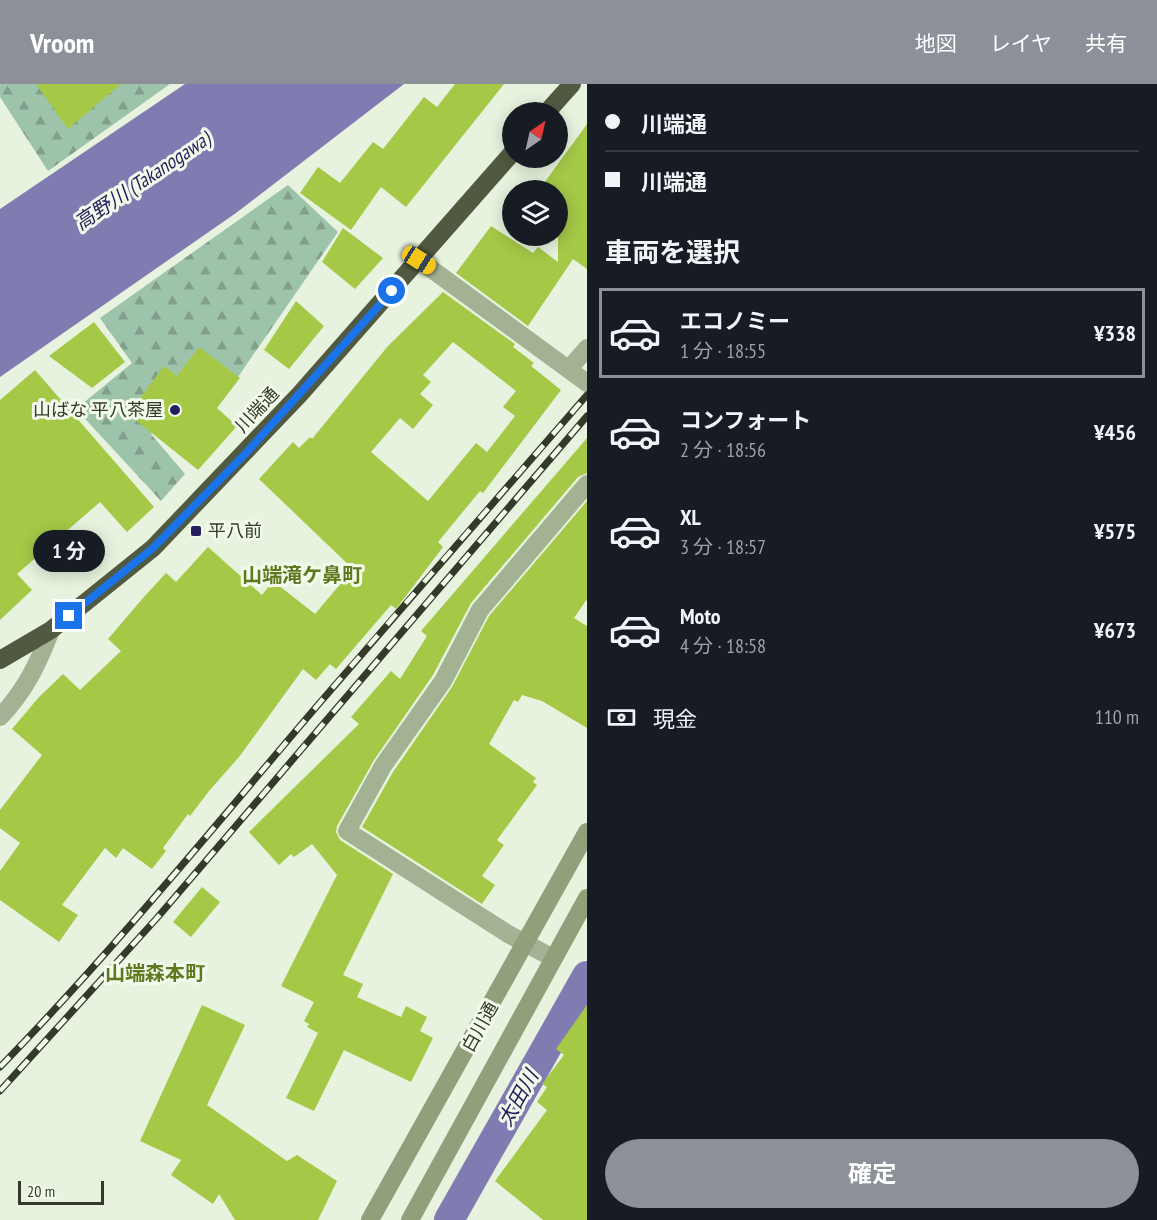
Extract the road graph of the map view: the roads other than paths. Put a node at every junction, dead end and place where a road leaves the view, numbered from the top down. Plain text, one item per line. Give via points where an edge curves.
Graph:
1 (572, 84) edge
2 (556, 102) edge
3 (502, 165) edge
4 (419, 260) junction
5 (587, 348) edge
6 (569, 369) junction
7 (587, 383) edge
8 (587, 484) edge
9 (51, 630) junction
10 (0, 660) edge
11 (0, 717) edge
12 (587, 832) edge
13 (587, 898) edge
14 (581, 921) edge
15 (527, 943) junction
16 (553, 958) junction
17 (370, 1220) edge
18 (410, 1220) edge

1 - 2 highway
3 - 4 highway, 川端通
4 - 6 street
4 - 9 highway, 川端通 via 246,453 153,548
5 - 6 street
6 - 7 street
8 - 15 street via 480,610 443,681 383,766 347,831
9 - 10 highway, 川端通
9 - 11 street via 20,696
12 - 15 street, 白川通
13 - 14 street, 白川通
14 - 16 street, 白川通
15 - 16 street
15 - 17 street, 白川通
16 - 18 street, 白川通

